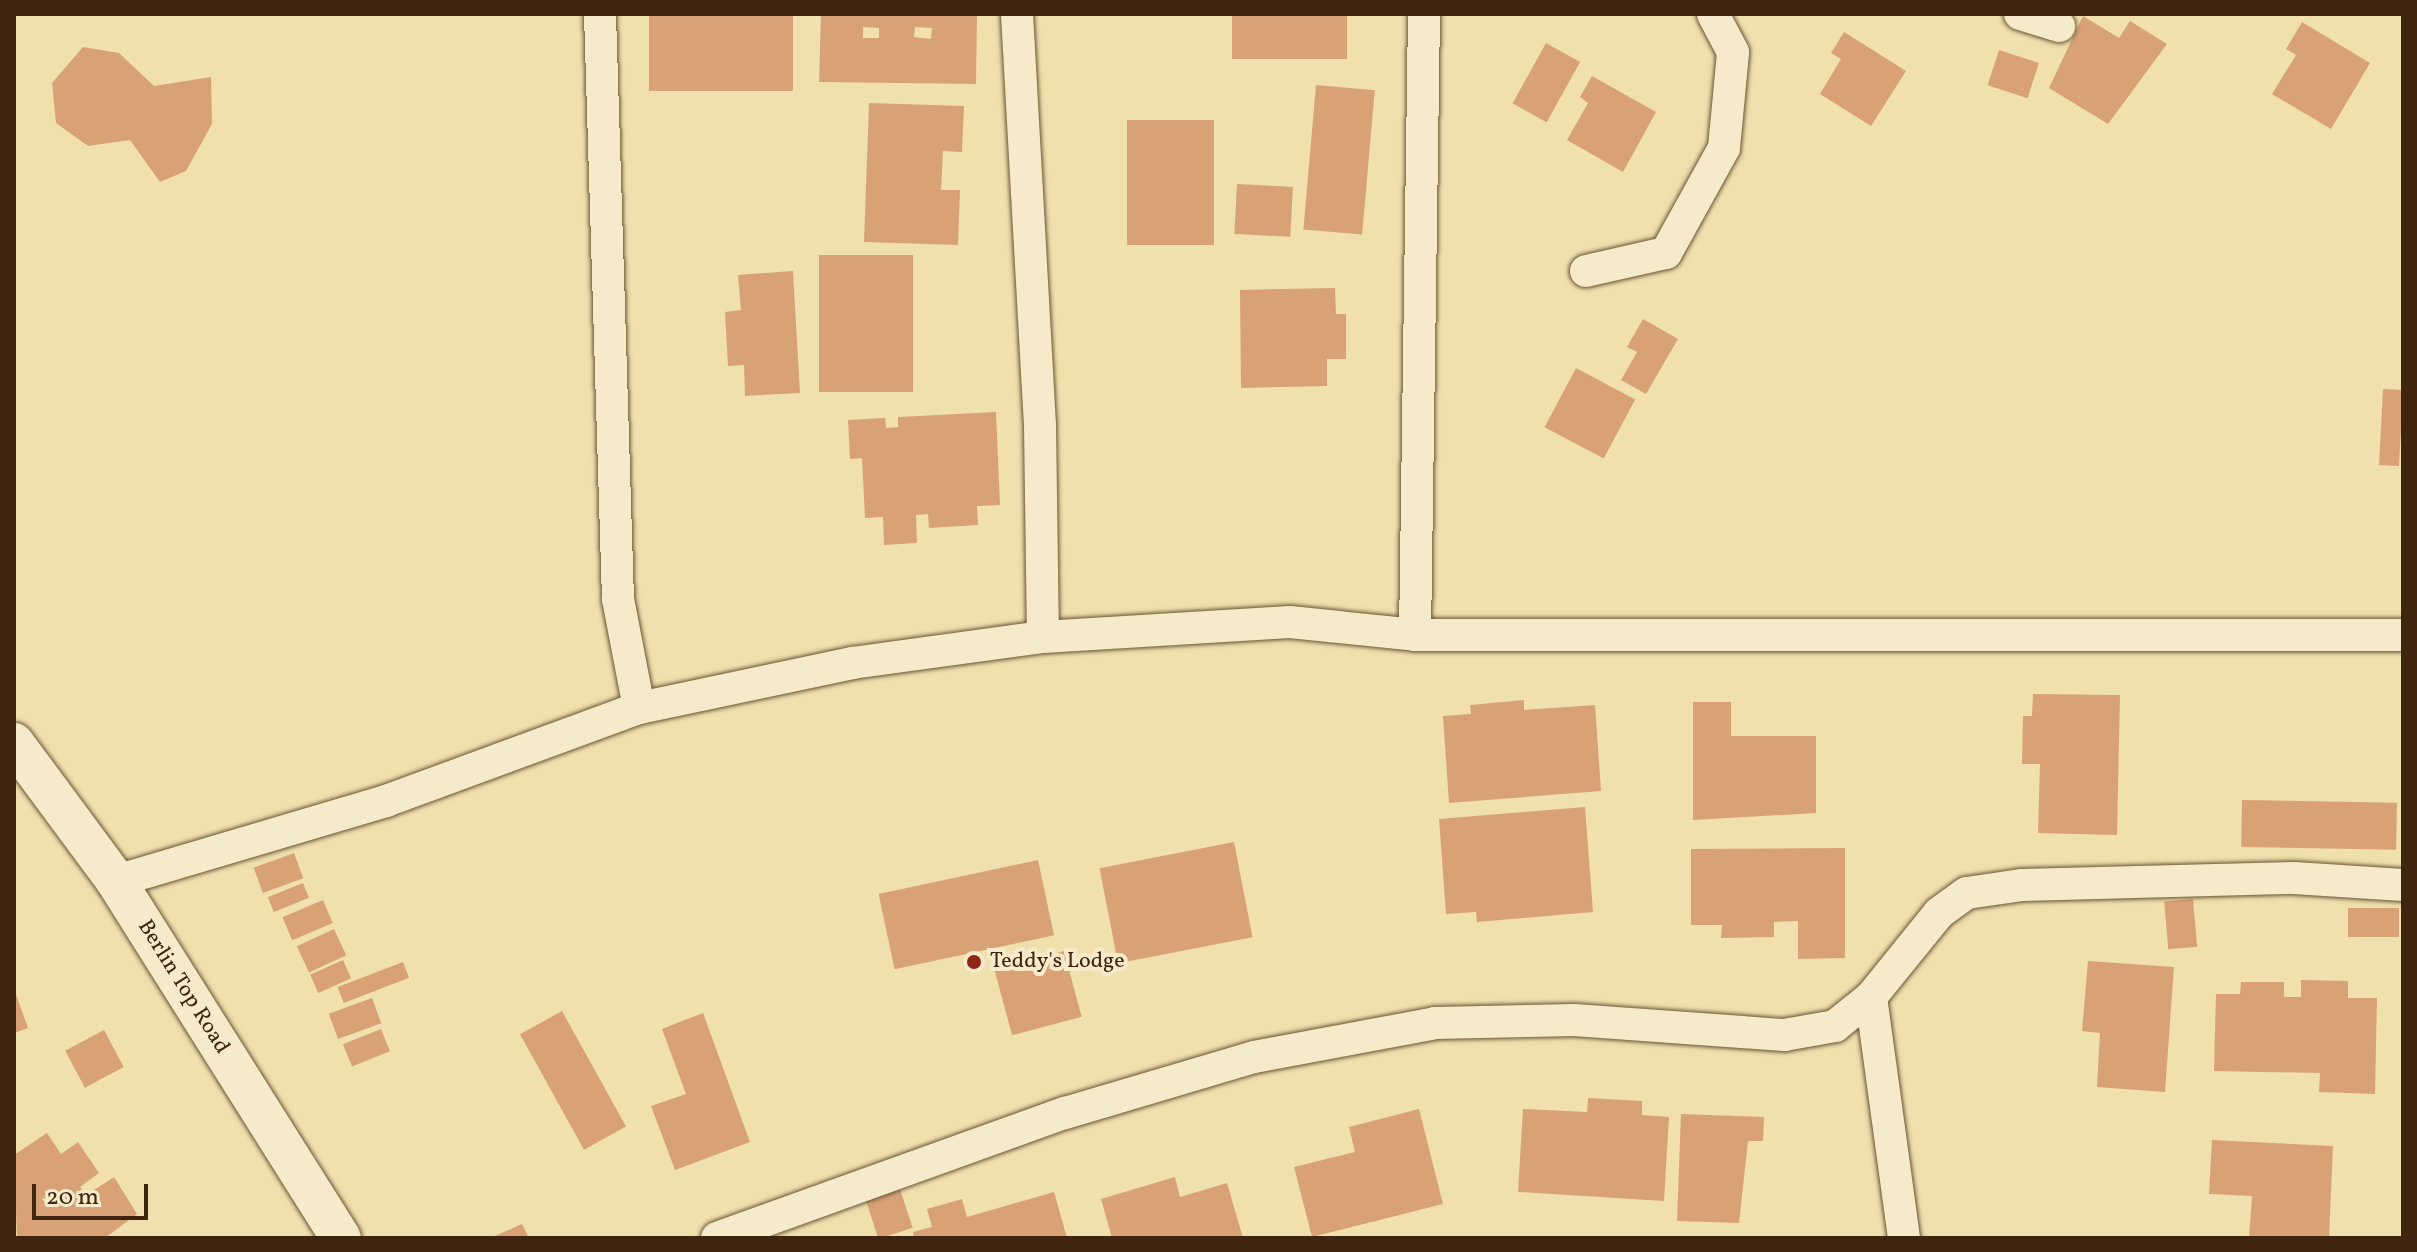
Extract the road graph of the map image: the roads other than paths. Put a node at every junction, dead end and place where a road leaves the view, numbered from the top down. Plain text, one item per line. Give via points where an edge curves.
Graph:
1 (600, 14) edge
2 (1017, 14) edge
3 (1424, 14) edge
4 (1713, 14) edge
5 (2020, 14) edge
6 (2059, 26) dead end
7 (1586, 271) dead end
8 (1415, 635) junction
9 (2403, 635) edge
10 (1043, 637) junction
11 (639, 708) junction
12 (14, 743) edge
13 (116, 881) junction
14 (2403, 885) edge
15 (1871, 997) junction
16 (341, 1238) edge
17 (717, 1238) edge
18 (1904, 1238) edge

1 - 11 street via 618,599
2 - 10 street via 1040,425
3 - 8 street
4 - 7 street via 1733,52 1724,148 1666,253
5 - 6 street
8 - 9 street
8 - 10 street via 1290,622
10 - 11 street via 852,663
11 - 13 street via 386,801
12 - 13 street, Berlin Top Road
13 - 16 street, Berlin Top Road
14 - 15 street via 2294,878 1967,893 1917,936
15 - 17 street via 1835,1026 1814,1032 1574,1020 1435,1023 1254,1057 1065,1113
15 - 18 street

